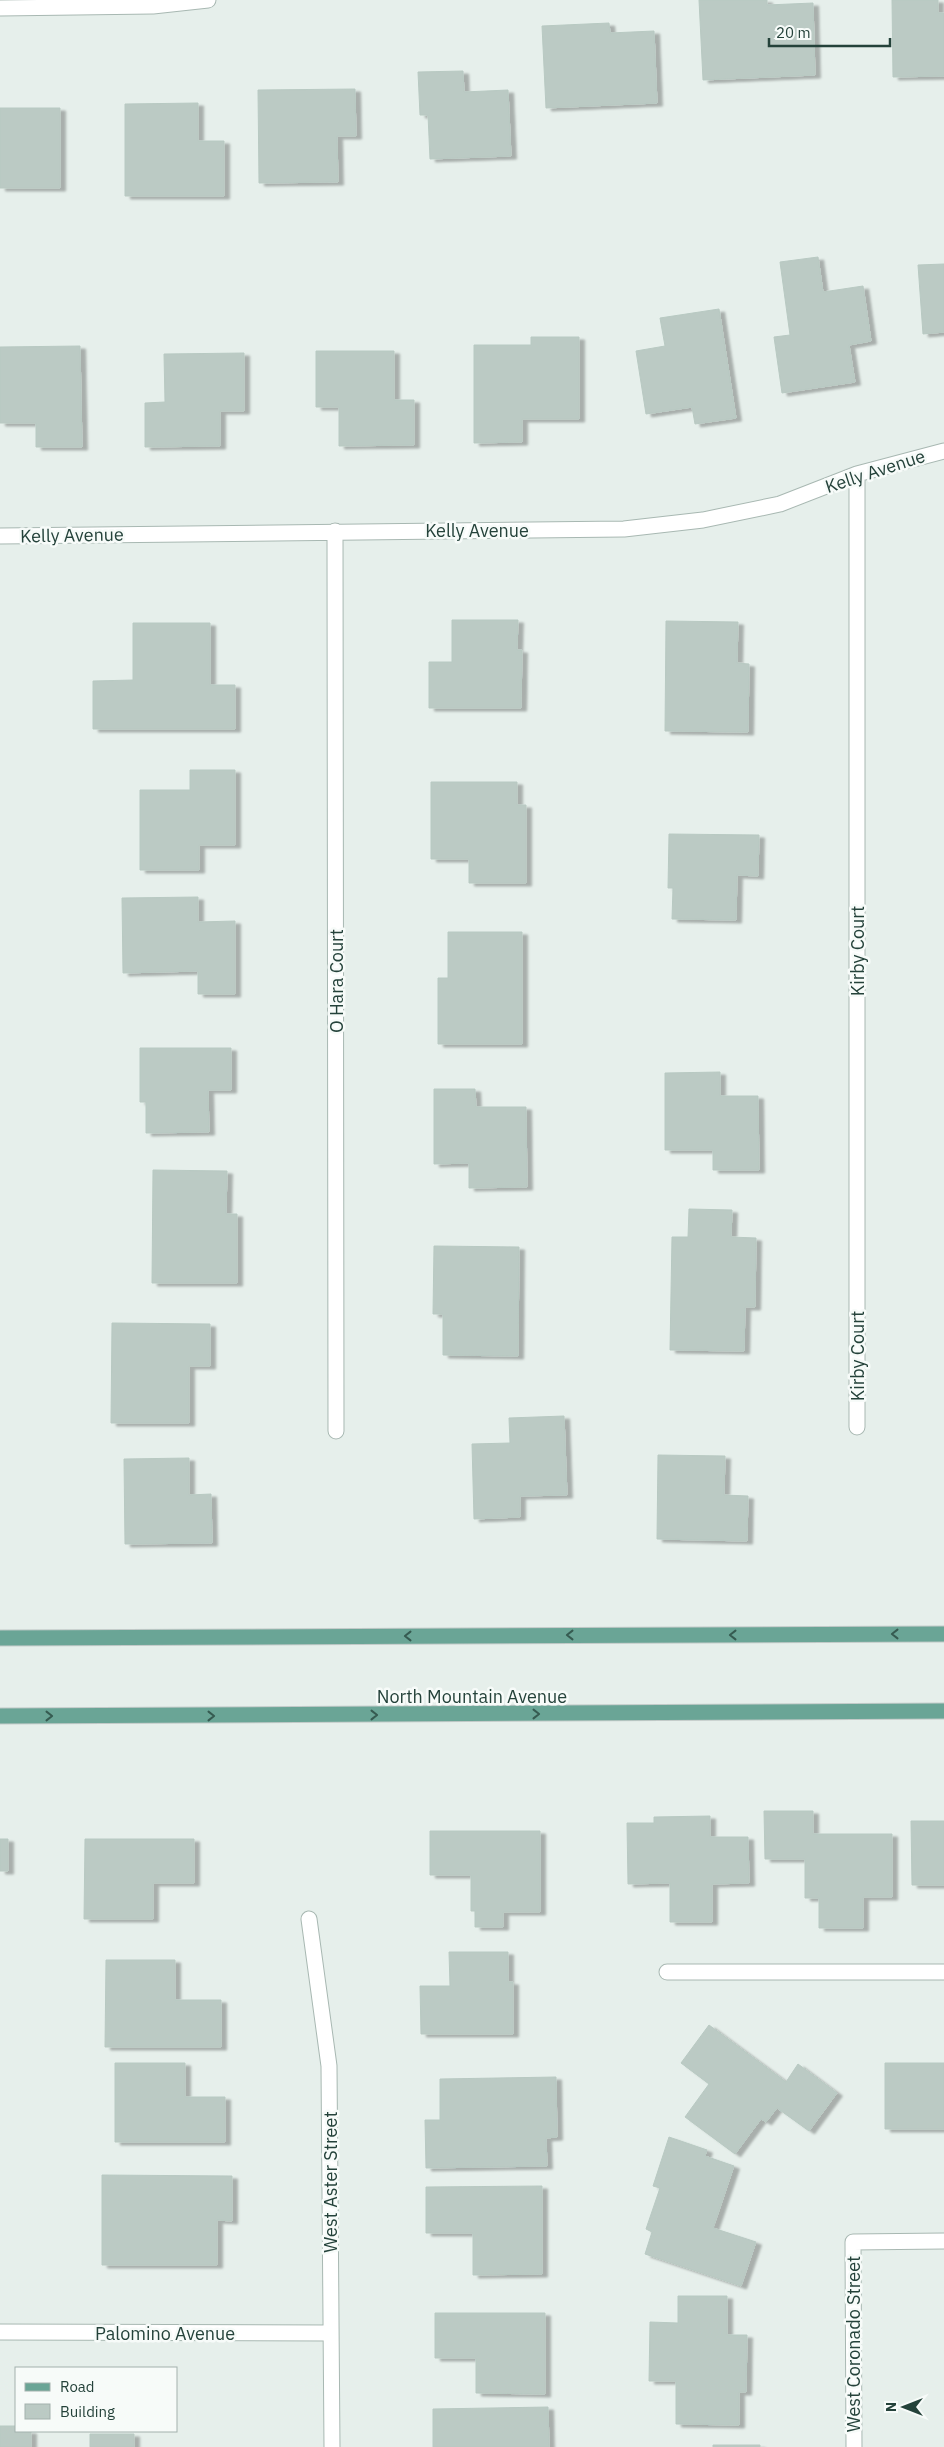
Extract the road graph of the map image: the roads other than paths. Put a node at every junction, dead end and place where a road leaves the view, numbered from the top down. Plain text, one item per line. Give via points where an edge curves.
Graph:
1 (208, 0) edge
2 (0, 8) edge
3 (944, 451) edge
4 (857, 474) junction
5 (335, 531) junction
6 (0, 536) edge
7 (857, 1427) dead end
8 (336, 1432) dead end
9 (944, 1634) edge
10 (0, 1638) edge
11 (944, 1711) edge
12 (0, 1716) edge
13 (309, 1919) dead end
14 (667, 1972) dead end
15 (944, 1972) edge
16 (944, 2241) edge
17 (0, 2332) edge
18 (330, 2333) junction
19 (332, 2447) edge
20 (854, 2447) edge

1 - 2 street via 153,6
3 - 4 street, Kelly Avenue
4 - 5 street, Kelly Avenue via 780,504 693,521 624,529
4 - 7 street, Kirby Court
5 - 6 street, Kelly Avenue
5 - 8 street, O Hara Court
9 -> 10 main road
12 -> 11 main road, North Mountain Avenue
13 - 18 street, West Aster Street via 329,2066
14 - 15 street
16 - 20 street, West Coronado Street via 853,2242
17 - 18 street, Palomino Avenue
18 - 19 street, West Aster Street

